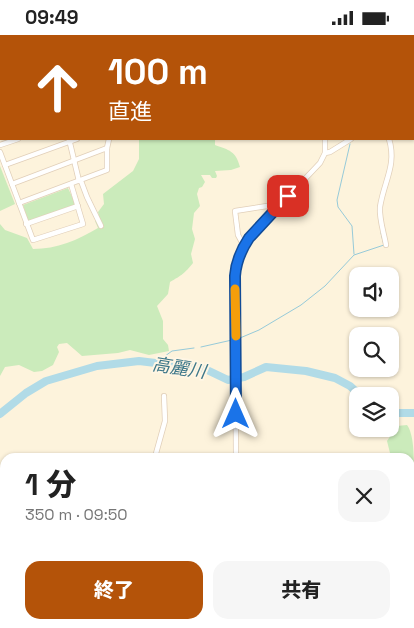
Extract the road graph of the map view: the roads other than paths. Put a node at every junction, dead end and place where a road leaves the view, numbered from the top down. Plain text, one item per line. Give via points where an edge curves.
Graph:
1 (15, 140) edge
2 (69, 140) edge
3 (109, 140) edge
4 (325, 140) edge
5 (349, 140) edge
6 (388, 140) edge
7 (0, 145) edge
8 (107, 149) junction
9 (0, 152) edge
10 (325, 153) junction
11 (74, 161) junction
12 (5, 165) junction
13 (80, 181) junction
14 (12, 184) junction
15 (70, 184) junction
16 (19, 203) junction
17 (78, 206) junction
18 (272, 214) junction
19 (26, 224) junction
20 (101, 226) dead end
21 (386, 245) dead end
22 (244, 246) junction
23 (164, 396) dead end
24 (156, 453) edge
25 (236, 453) edge

1 - 7 street
2 - 11 street
2 - 12 street
3 - 8 street
4 - 10 street
5 - 10 street
6 - 21 street via 392,151 390,172 380,206
8 - 11 street
8 - 13 street via 108,170
9 - 12 street
10 - 18 street via 320,163
11 - 13 street
11 - 14 street
12 - 14 street
13 - 15 street
13 - 20 street
14 - 16 street
15 - 16 street
15 - 17 street
16 - 19 street
17 - 19 street
17 - 19 street via 83,224 33,240
18 - 22 street
18 - 22 street via 267,206 234,211 238,235
22 - 25 street via 236,268
23 - 24 street via 165,421

